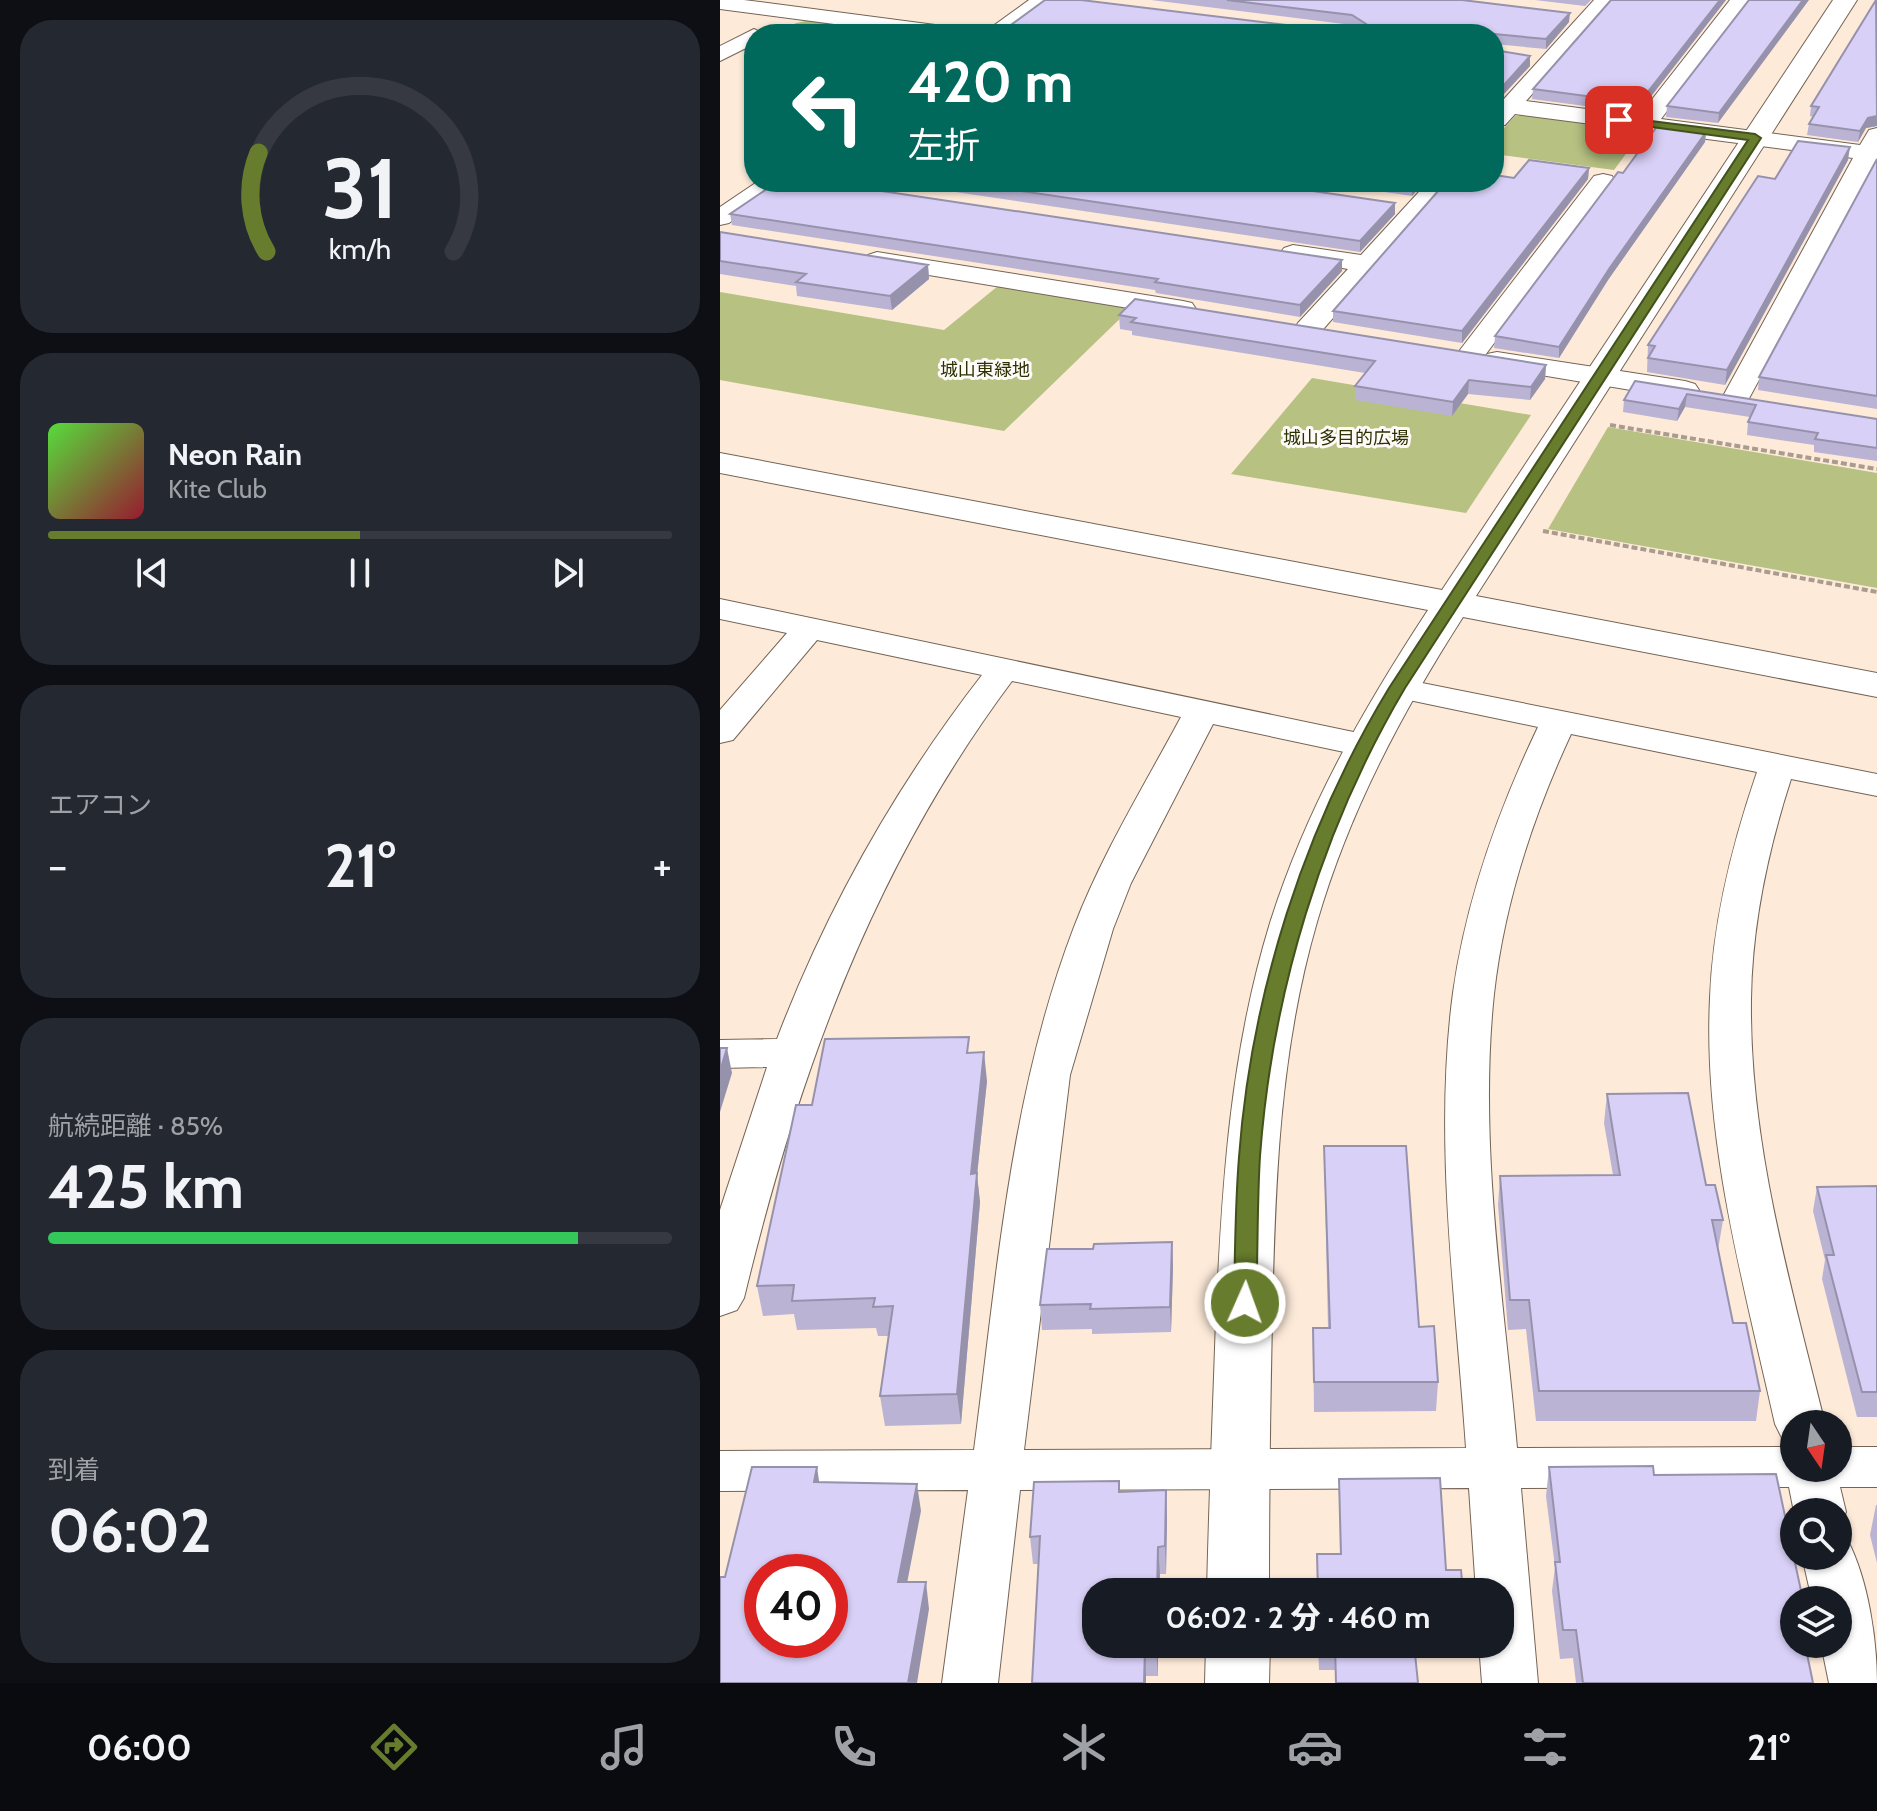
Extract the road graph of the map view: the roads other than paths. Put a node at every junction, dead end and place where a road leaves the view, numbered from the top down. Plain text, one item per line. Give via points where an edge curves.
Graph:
1 (814, 0) edge
2 (1043, 0) edge
3 (1741, 0) edge
4 (1845, 0) edge
5 (720, 3) edge
6 (895, 8) dead end
7 (1598, 8) edge
8 (1562, 12) edge
9 (792, 13) junction
10 (870, 23) junction
11 (773, 24) edge
12 (878, 24) edge
13 (1008, 24) edge
14 (744, 41) edge
15 (720, 55) edge
16 (1523, 55) edge
17 (1552, 59) junction
18 (1504, 106) edge
19 (1504, 111) edge
20 (1646, 123) junction
21 (1755, 138) junction
22 (1874, 147) edge
23 (1603, 181) dead end
24 (763, 192) edge
25 (1432, 192) edge
26 (1387, 202) edge
27 (1419, 207) junction
28 (725, 230) edge
29 (1272, 250) edge
30 (859, 257) edge
31 (1366, 264) junction
32 (1215, 314) edge
33 (1277, 324) edge
34 (1308, 329) junction
35 (1337, 334) edge
36 (1440, 351) edge
37 (1470, 356) junction
38 (1600, 376) junction
39 (1736, 398) junction
40 (1767, 403) edge
41 (720, 463) edge
42 (1454, 604) junction
43 (720, 609) edge
44 (809, 628) junction
45 (1004, 669) junction
46 (1877, 685) edge
47 (1397, 688) junction
48 (1202, 711) junction
49 (1559, 721) junction
50 (720, 732) edge
51 (1363, 745) junction
52 (1777, 765) junction
53 (1877, 785) edge
54 (792, 1053) junction
55 (720, 1054) edge
56 (726, 1242) edge
57 (720, 1298) edge
58 (1797, 1410) edge
59 (1492, 1466) junction
60 (1780, 1467) edge
61 (1852, 1467) edge
62 (1877, 1467) edge
63 (998, 1469) junction
64 (1240, 1470) junction
65 (720, 1471) edge
66 (1832, 1570) edge
67 (1238, 1578) edge
68 (1238, 1658) edge
69 (970, 1683) edge
70 (1237, 1683) edge
71 (1510, 1683) edge
72 (1857, 1683) edge

1 - 9 street
2 - 13 street
3 - 20 street
4 - 21 street
5 - 9 street
6 - 10 street
7 - 8 street
7 - 17 street
9 - 10 street
9 - 11 street
10 - 12 street
14 - 15 street
16 - 17 street
17 - 18 street
19 - 20 street
20 - 21 street
21 - 22 street
21 - 38 street
22 - 39 street
23 - 37 street
24 - 28 street
25 - 27 street
26 - 27 street
27 - 31 street
29 - 31 street
30 - 32 street
31 - 34 street
33 - 34 street
34 - 35 street
36 - 37 street
37 - 38 street
38 - 39 street
38 - 42 street
39 - 40 street
41 - 42 street
42 - 46 street
42 - 47 street
43 - 44 street
44 - 45 street
44 - 50 street
45 - 48 street
45 - 54 street via 921,785 884,849
47 - 49 street
47 - 51 street
48 - 51 street
48 - 63 street via 1112,883 1049,1075
49 - 52 street
49 - 59 street via 1528,786 1504,859 1477,969 1471,1021 1469,1160
51 - 64 street via 1323,834 1281,970 1260,1070 1249,1157
52 - 53 street
52 - 58 street via 1752,845 1735,940 1732,1052 1751,1212
54 - 55 street
54 - 56 street
56 - 57 street
59 - 60 street
59 - 64 street
59 - 71 street
61 - 62 street
63 - 64 street
63 - 65 street
63 - 69 street
64 - 67 street
66 - 72 street
68 - 70 street

